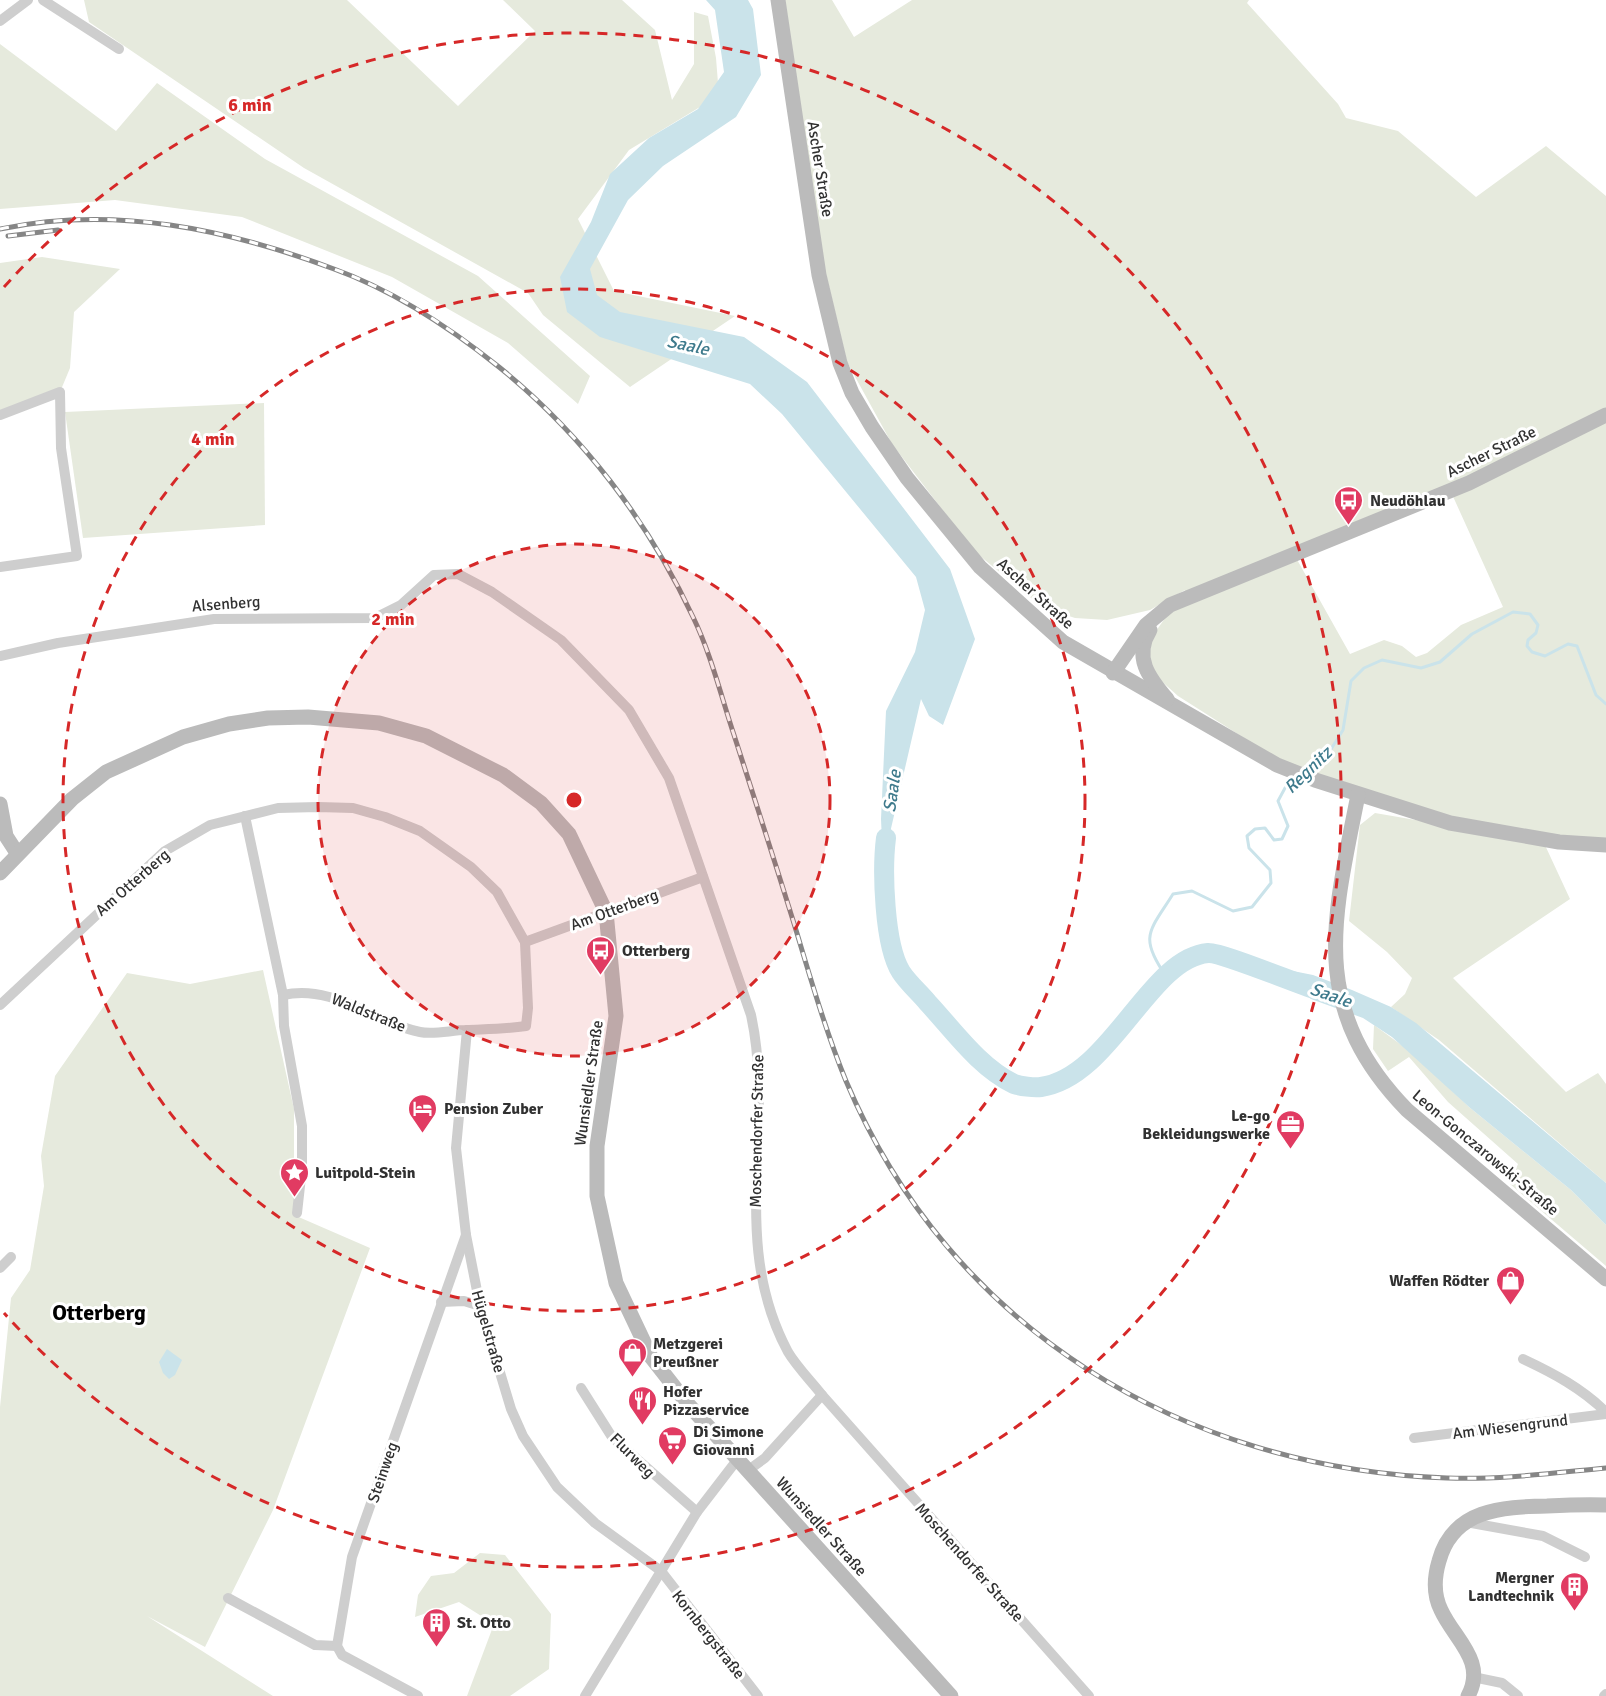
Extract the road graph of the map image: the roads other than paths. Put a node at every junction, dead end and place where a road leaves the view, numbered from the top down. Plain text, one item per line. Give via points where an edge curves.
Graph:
1 (28, 0) edge
2 (43, 0) edge
3 (778, 0) edge
4 (0, 21) edge
5 (119, 49) dead end
6 (0, 415) edge
7 (1606, 415) edge
8 (0, 567) edge
9 (441, 573) joint
10 (1170, 605) junction
11 (0, 656) edge
12 (1113, 673) junction
13 (1175, 708) junction
14 (1358, 795) junction
15 (0, 804) edge
16 (245, 816) junction
17 (1606, 845) edge
18 (17, 853) junction
19 (0, 873) edge
20 (703, 877) junction
21 (606, 912) junction
22 (525, 942) junction
23 (283, 995) junction
24 (0, 1005) edge
25 (526, 1026) joint
26 (467, 1029) junction
27 (297, 1213) dead end
28 (466, 1235) junction
29 (11, 1257) dead end
30 (0, 1268) edge
31 (1606, 1279) edge
32 (441, 1302) junction
33 (480, 1306) junction
34 (1523, 1359) dead end
35 (581, 1388) dead end
36 (822, 1395) junction
37 (1606, 1413) edge
38 (1414, 1438) dead end
39 (742, 1465) junction
40 (1603, 1504) edge
41 (697, 1512) junction
42 (1466, 1522) junction
43 (1585, 1557) dead end
44 (661, 1571) junction
45 (228, 1598) dead end
46 (337, 1646) junction
47 (1473, 1677) junction
48 (418, 1696) edge
49 (585, 1696) edge
50 (758, 1696) edge
51 (951, 1696) edge
52 (1089, 1696) edge
53 (1468, 1696) edge
54 (1518, 1696) edge

1 - 4 street
2 - 5 street
3 - 12 street, Ascher Straße via 819,275 830,330 852,393 907,478 980,567 1063,642
6 - 8 street via 60,392 61,448 77,556
7 - 10 street, Ascher Straße via 1468,483
9 - 11 street, Alsenberg via 426,581 401,605 375,618 214,619
9 - 20 street, Moschendorfer Straße via 458,574 492,592 561,640 629,710 669,778
10 - 12 street, Ascher Straße via 1146,625
10 - 13 street via 1142,648 1148,676
12 - 13 street
13 - 14 street via 1277,765
14 - 17 street via 1450,824 1559,842
14 - 31 street, Leon-Gonczarowski-Straße via 1342,875 1335,956 1339,995 1354,1040 1378,1078 1407,1110
15 - 18 street via 6,836
16 - 22 street, Am Otterberg via 278,808 353,808 420,831 471,867 497,892
16 - 23 street
16 - 24 street, Am Otterberg via 210,825 165,851
18 - 19 street, Wunsiedler Straße
18 - 21 street, Wunsiedler Straße via 106,772 183,737 268,718 379,723 426,736 503,775 541,803 568,834
20 - 21 street, Am Otterberg
20 - 36 street, Moschendorfer Straße via 751,1015 758,1048 754,1215 764,1291 790,1354
21 - 22 street, Am Otterberg
21 - 39 street, Wunsiedler Straße via 616,1016 597,1146 597,1196 616,1283 651,1357
22 - 25 street, Am Otterberg
23 - 26 street, Waldstraße via 320,993 422,1033
23 - 27 street via 284,1026 302,1126
25 - 26 street, Waldstraße
26 - 28 street, Hügelstraße via 456,1148
28 - 32 street, Steinweg
28 - 33 street, Hügelstraße
29 - 30 street
32 - 33 street via 474,1302
32 - 46 street, Steinweg via 352,1557
33 - 44 street, Hügelstraße via 511,1409 523,1436 557,1487 595,1523
34 - 37 street, Am Wiesengrund via 1562,1377
35 - 41 street, Flurweg via 612,1437
36 - 39 street via 765,1458
36 - 52 street, Moschendorfer Straße
37 - 38 street, Am Wiesengrund
39 - 41 street
39 - 51 street, Wunsiedler Straße
40 - 42 street via 1504,1507 1485,1511
41 - 44 street
42 - 43 street via 1543,1536
42 - 47 street via 1446,1544 1434,1583 1441,1611 1470,1655
44 - 49 street
44 - 50 street, Kornbergstraße
45 - 46 street via 315,1645
46 - 48 street via 342,1655
47 - 53 street
47 - 54 street via 1502,1683

